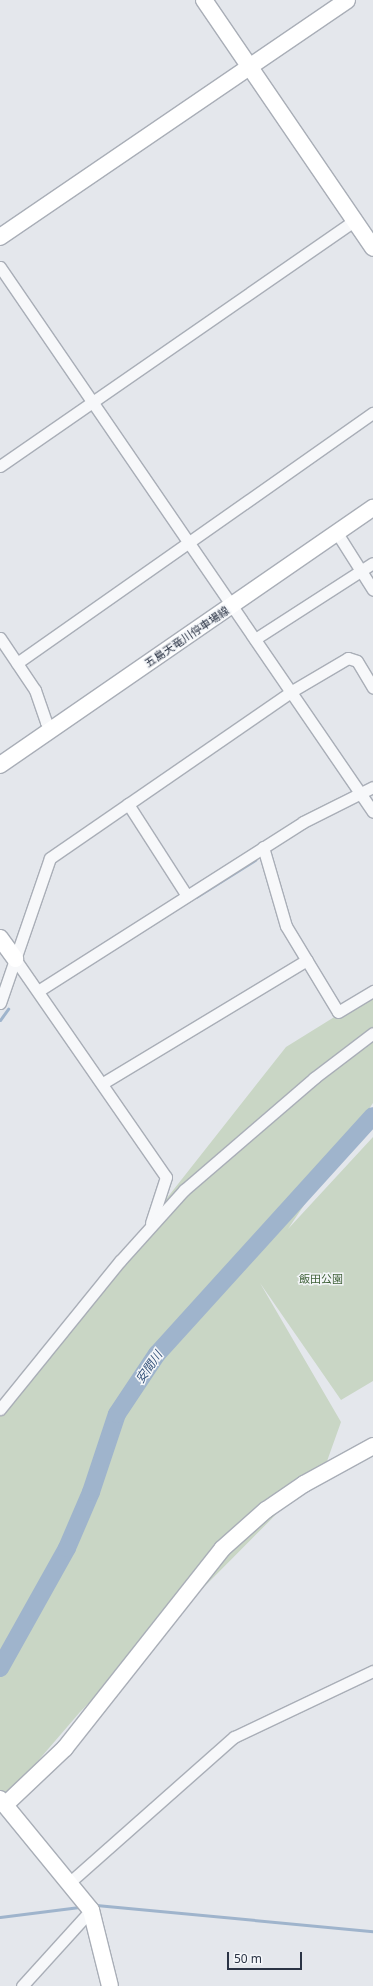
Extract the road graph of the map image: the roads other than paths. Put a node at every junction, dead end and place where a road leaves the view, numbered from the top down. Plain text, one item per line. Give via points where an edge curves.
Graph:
1 (204, 0) edge
2 (347, 0) edge
3 (249, 66) junction
4 (354, 221) junction
5 (0, 237) edge
6 (373, 248) edge
7 (0, 267) edge
8 (92, 402) junction
9 (373, 413) edge
10 (0, 466) edge
11 (373, 508) edge
12 (337, 533) junction
13 (189, 540) junction
14 (373, 563) edge
15 (360, 571) junction
16 (373, 590) edge
17 (232, 606) junction
18 (0, 638) edge
19 (255, 639) junction
20 (17, 663) junction
21 (373, 688) edge
22 (292, 691) junction
23 (52, 729) junction
24 (0, 765) edge
25 (373, 787) edge
26 (361, 794) junction
27 (128, 804) junction
28 (373, 812) edge
29 (262, 847) junction
30 (187, 896) junction
31 (0, 938) edge
32 (15, 959) junction
33 (307, 960) junction
34 (373, 990) edge
35 (38, 991) junction
36 (0, 1003) edge
37 (373, 1033) edge
38 (103, 1083) junction
39 (149, 1227) junction
40 (0, 1409) edge
41 (372, 1449) edge
42 (373, 1671) edge
43 (2, 1805) edge
44 (70, 1882) junction
45 (91, 1910) junction
46 (22, 1986) edge
47 (110, 1986) edge

1 - 3 street
2 - 3 street
3 - 4 street
3 - 5 street
4 - 6 street
4 - 8 street
7 - 8 street
8 - 10 street
8 - 13 street
9 - 13 street
11 - 12 street, 五島天竜川停車場線
12 - 15 street
12 - 17 street, 五島天竜川停車場線
13 - 17 street
13 - 20 street
14 - 15 street
15 - 16 street
15 - 19 street
17 - 19 street
17 - 23 street, 五島天竜川停車場線
18 - 20 street
19 - 22 street
20 - 23 street via 35,690 46,722
21 - 22 street via 357,661 348,658
22 - 26 street
22 - 27 street
23 - 24 street, 五島天竜川停車場線
25 - 26 street
26 - 28 street
26 - 29 street via 303,822
27 - 30 street
27 - 32 street via 50,858
29 - 30 street
29 - 33 street via 286,926
30 - 35 street
31 - 32 street
32 - 35 street
32 - 36 street
33 - 34 street via 338,1012
33 - 38 street
35 - 38 street
37 - 39 street via 314,1078 184,1190
38 - 39 street via 166,1177
39 - 40 street
41 - 43 street via 304,1484 266,1510 222,1549 65,1748
42 - 44 street via 234,1737
43 - 44 street
44 - 45 street
45 - 46 street
45 - 47 street

